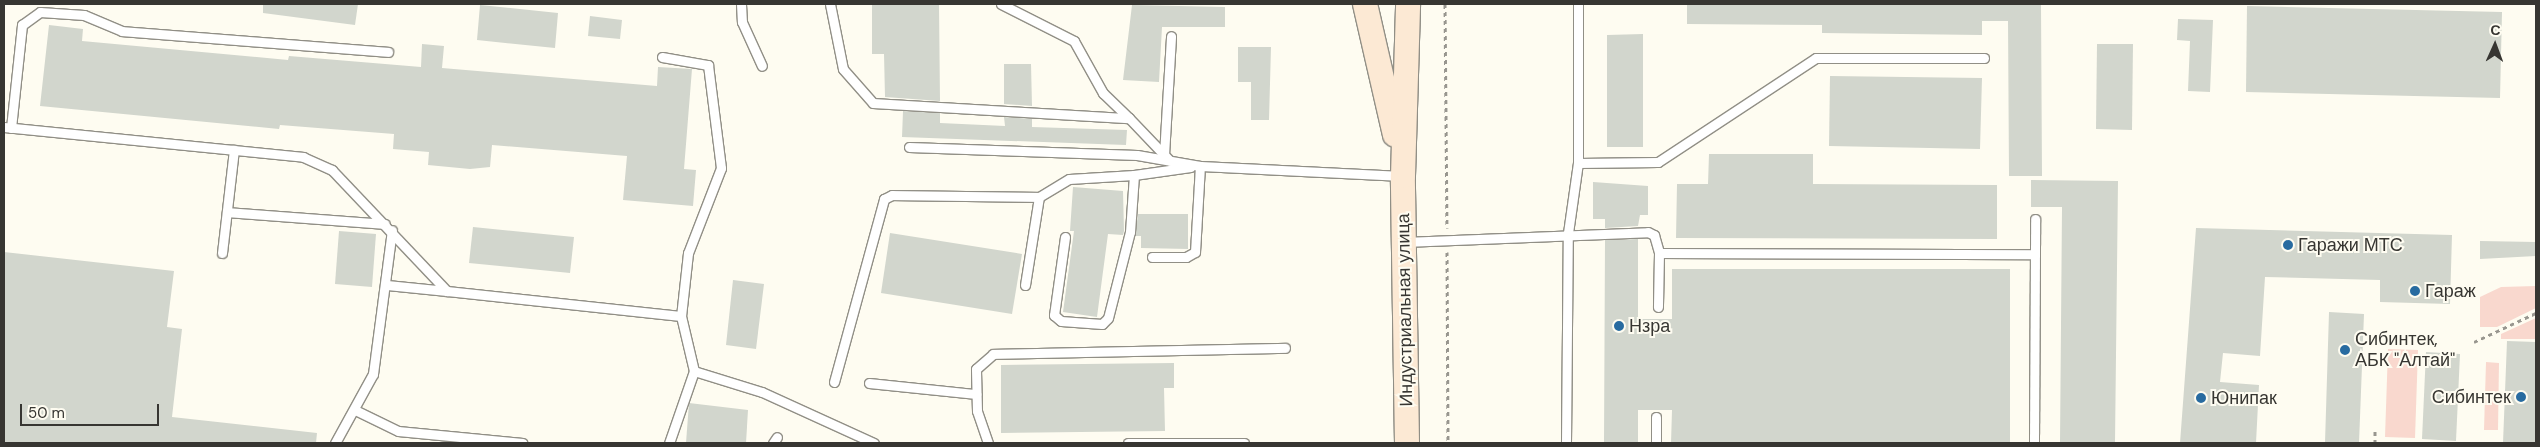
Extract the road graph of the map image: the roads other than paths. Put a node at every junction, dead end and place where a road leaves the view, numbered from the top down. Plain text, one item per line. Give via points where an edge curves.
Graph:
1 (741, 4) edge
2 (830, 4) edge
3 (1001, 4) edge
4 (1365, 4) edge
5 (1408, 4) edge
6 (1578, 4) edge
7 (1171, 36) dead end
8 (388, 52) dead end
9 (662, 57) dead end
10 (1984, 58) dead end
11 (762, 66) dead end
12 (1129, 118) junction
13 (7, 127) edge
14 (909, 147) dead end
15 (234, 150) junction
16 (1167, 158) junction
17 (1578, 163) junction
18 (1200, 166) junction
19 (1134, 175) junction
20 (1403, 176) junction
21 (1039, 197) junction
22 (227, 212) junction
23 (2035, 219) dead end
24 (388, 227) junction
25 (1568, 233) junction
26 (1064, 237) dead end
27 (1403, 242) junction
28 (1659, 252) junction
29 (222, 253) dead end
30 (2035, 254) junction
31 (1152, 257) dead end
32 (387, 284) junction
33 (1025, 285) dead end
34 (447, 291) junction
35 (1658, 308) dead end
36 (681, 316) junction
37 (1285, 348) dead end
38 (694, 371) junction
39 (834, 382) dead end
40 (869, 383) dead end
41 (976, 394) junction
42 (355, 410) junction
43 (1656, 417) dead end
44 (334, 443) edge
45 (522, 443) edge
46 (668, 443) edge
47 (874, 443) edge
48 (988, 443) edge
49 (1128, 443) edge
50 (1244, 443) edge
51 (1407, 443) edge
52 (1566, 443) edge
53 (1656, 443) edge
54 (2034, 443) edge

1 - 11 lane via 742,22
2 - 12 lane via 843,69 873,103
3 - 12 lane via 1074,41 1103,93
4 - 20 main road, Индустриальная улица
5 - 20 main road, Индустриальная улица
6 - 17 lane
7 - 16 lane
8 - 13 lane via 122,30 84,15 40,12 22,25
9 - 36 lane via 708,65 721,168 688,253
10 - 17 lane via 1816,58 1658,162
12 - 16 lane
13 - 15 lane
14 - 16 lane
15 - 22 lane
15 - 24 lane via 318,162
16 - 18 lane
17 - 25 lane
18 - 19 lane
18 - 20 lane
18 - 31 lane via 1195,252
19 - 21 lane via 1069,179
19 - 26 lane via 1130,232 1108,318 1102,324 1061,321 1054,315
20 - 27 main road, Индустриальная улица
21 - 33 lane
21 - 39 lane via 892,195 884,199
22 - 24 lane
22 - 29 lane
23 - 30 lane
24 - 32 lane
24 - 34 lane
25 - 27 lane
25 - 28 lane via 1648,232 1654,235
25 - 52 lane
27 - 51 main road, Индустриальная улица
28 - 30 lane
28 - 35 lane
30 - 54 lane
32 - 34 lane
32 - 42 lane via 373,374
34 - 36 lane
36 - 38 lane
37 - 41 lane via 993,354 976,369
38 - 46 lane
38 - 47 lane via 762,392
40 - 41 lane
41 - 48 lane
42 - 44 lane
42 - 45 lane via 398,431
43 - 53 lane
49 - 50 lane

